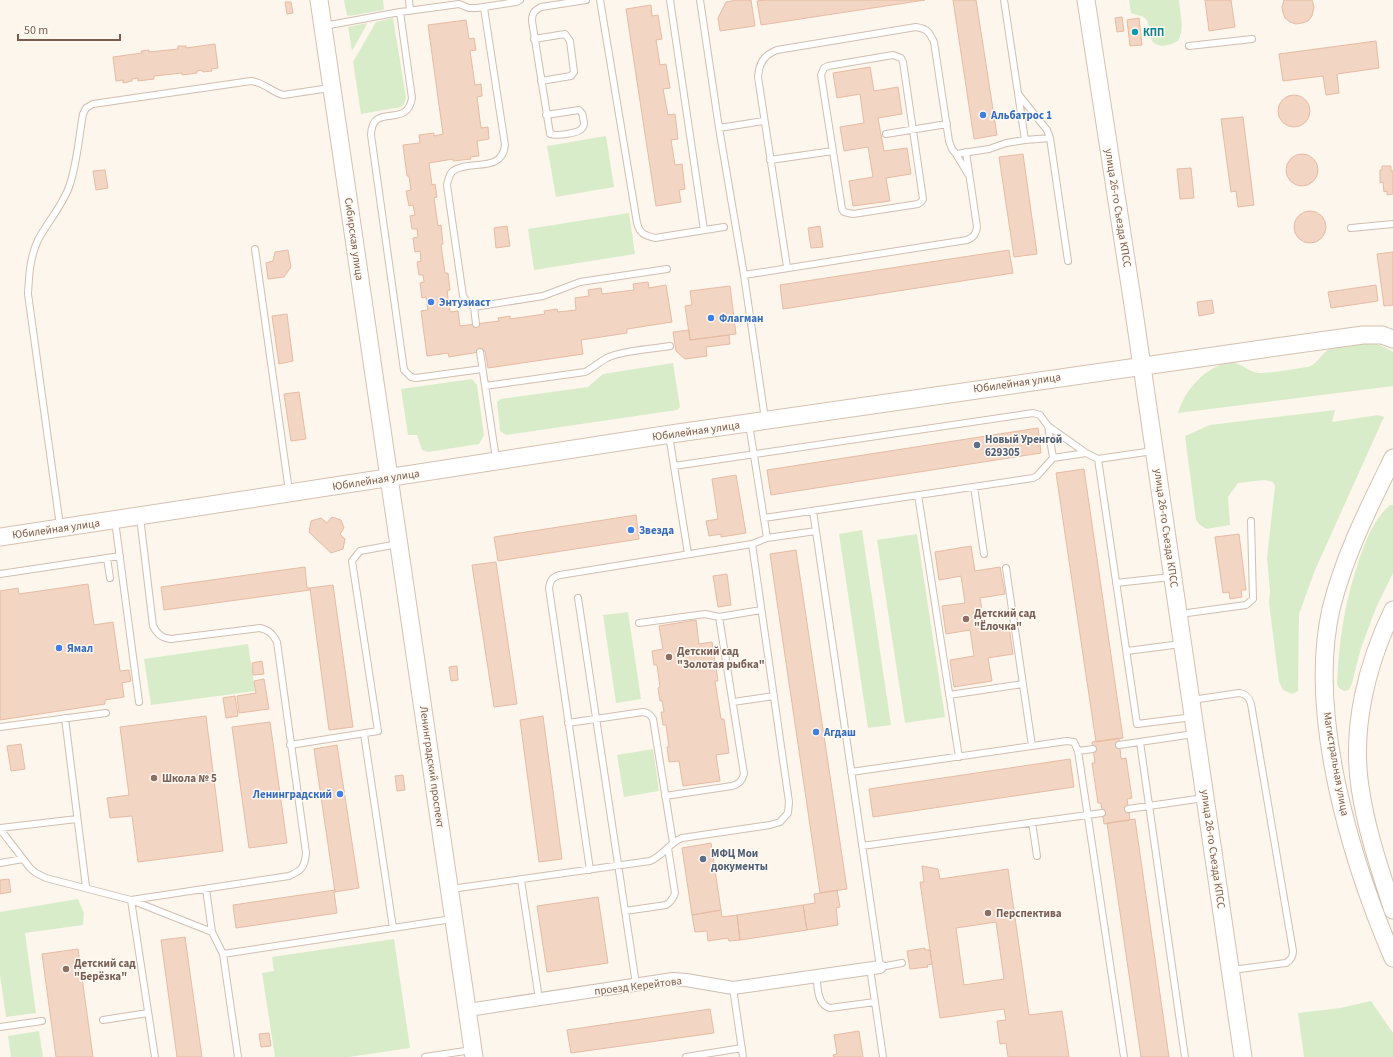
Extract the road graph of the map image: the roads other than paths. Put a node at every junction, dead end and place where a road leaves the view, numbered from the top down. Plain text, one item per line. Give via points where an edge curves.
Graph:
1 (319, 0) edge
2 (409, 0) edge
3 (520, 0) edge
4 (586, 0) edge
5 (600, 0) edge
6 (670, 0) edge
7 (700, 0) edge
8 (1004, 0) edge
9 (1086, 0) edge
10 (459, 2) edge
11 (484, 8) junction
12 (410, 11) junction
13 (400, 12) junction
14 (323, 26) junction
15 (534, 39) junction
16 (1252, 39) dead end
17 (1189, 46) dead end
18 (541, 81) junction
19 (332, 88) junction
20 (1018, 94) junction
21 (546, 115) junction
22 (764, 121) junction
23 (947, 124) junction
24 (720, 128) junction
25 (913, 130) junction
26 (886, 134) dead end
27 (1050, 138) junction
28 (1025, 140) junction
29 (833, 151) junction
30 (966, 152) junction
31 (956, 154) junction
32 (770, 160) junction
33 (970, 177) junction
34 (1393, 224) edge
35 (724, 227) dead end
36 (1351, 228) dead end
37 (704, 230) junction
38 (255, 249) dead end
39 (1068, 261) dead end
40 (787, 268) junction
41 (667, 269) dead end
42 (744, 275) junction
43 (474, 306) junction
44 (476, 324) dead end
45 (1393, 338) edge
46 (670, 346) dead end
47 (480, 352) dead end
48 (1142, 365) junction
49 (482, 369) junction
50 (485, 386) junction
51 (757, 422) junction
52 (1048, 426) junction
53 (669, 434) junction
54 (1154, 450) junction
55 (1086, 453) junction
56 (754, 454) junction
57 (1053, 458) junction
58 (1393, 458) edge
59 (1098, 459) junction
60 (496, 461) junction
61 (674, 466) junction
62 (389, 478) junction
63 (974, 487) junction
64 (290, 493) junction
65 (918, 495) junction
66 (813, 511) junction
67 (140, 516) junction
68 (764, 518) junction
69 (115, 520) junction
70 (1251, 521) dead end
71 (60, 528) junction
72 (816, 531) junction
73 (0, 537) edge
74 (767, 538) junction
75 (399, 544) junction
76 (752, 544) junction
77 (688, 554) junction
78 (984, 554) dead end
79 (120, 556) junction
80 (107, 558) junction
81 (1006, 568) dead end
82 (0, 574) edge
83 (1173, 577) junction
84 (110, 578) dead end
85 (1116, 583) junction
86 (578, 598) dead end
87 (761, 610) junction
88 (1393, 610) edge
89 (1178, 615) junction
90 (720, 616) junction
91 (639, 623) dead end
92 (1183, 643) junction
93 (1127, 651) junction
94 (1023, 684) junction
95 (949, 695) junction
96 (774, 696) junction
97 (1191, 700) junction
98 (139, 702) dead end
99 (733, 702) junction
100 (106, 713) dead end
101 (1193, 717) junction
102 (65, 718) junction
103 (597, 719) junction
104 (568, 723) junction
105 (0, 728) edge
106 (364, 734) junction
107 (1196, 734) junction
108 (1140, 742) junction
109 (290, 745) junction
110 (1119, 745) dead end
111 (1032, 746) junction
112 (1093, 749) dead end
113 (1078, 751) junction
114 (959, 756) junction
115 (851, 772) junction
116 (665, 796) junction
117 (1205, 798) junction
118 (1149, 806) junction
119 (1128, 809) dead end
120 (1102, 812) dead end
121 (1087, 815) junction
122 (77, 819) junction
123 (1032, 822) junction
124 (0, 829) edge
125 (673, 843) junction
126 (862, 846) junction
127 (668, 848) junction
128 (1037, 856) dead end
129 (24, 859) junction
130 (0, 863) edge
131 (619, 866) junction
132 (590, 870) junction
133 (521, 880) junction
134 (86, 887) junction
135 (206, 889) junction
136 (450, 890) junction
137 (131, 900) junction
138 (1393, 910) edge
139 (625, 911) junction
140 (454, 919) junction
141 (393, 928) junction
142 (212, 932) junction
143 (223, 954) junction
144 (1393, 958) edge
145 (902, 963) dead end
146 (875, 967) junction
147 (1231, 971) junction
148 (816, 976) junction
149 (636, 984) junction
150 (733, 988) junction
151 (539, 999) junction
152 (875, 1002) junction
153 (468, 1010) junction
154 (148, 1013) junction
155 (103, 1020) dead end
156 (42, 1021) dead end
157 (0, 1027) edge
158 (742, 1048) junction
159 (474, 1054) edge
160 (155, 1057) edge
161 (238, 1057) edge
162 (424, 1057) edge
163 (686, 1057) edge
164 (743, 1057) edge
165 (883, 1057) edge
166 (1124, 1057) edge
167 (1185, 1057) edge
168 (1243, 1057) edge

1 - 14 main road, Сибирская улица
2 - 12 lane
3 - 11 lane
4 - 15 lane via 535,10 532,14
5 - 37 lane via 639,231 655,238
6 - 37 lane
7 - 24 lane
8 - 20 lane
9 - 48 main road, улица 26-го Съезда КПСС
10 - 11 lane via 469,8
10 - 12 lane
11 - 43 lane via 504,151 500,158 493,162 453,171 447,185 463,296
12 - 13 lane
13 - 14 lane
13 - 49 lane via 411,106 402,114 376,120 371,126 371,135 404,370 416,378
14 - 19 main road, Сибирская улица
15 - 18 lane
15 - 18 lane via 565,34 570,41 574,72 571,76
16 - 17 lane
18 - 21 lane
19 - 62 main road, Сибирская улица
19 - 71 lane via 284,94 258,81 251,81 93,104 86,108 70,184 38,241 28,274 28,294
20 - 27 lane via 1047,130
20 - 28 lane
21 - 21 lane via 550,134 579,131 584,128 583,114 579,110
22 - 23 lane via 758,77 759,67 770,53 916,27 924,28 934,42
22 - 24 lane
22 - 32 lane
23 - 25 lane
23 - 31 lane via 949,141
24 - 42 lane
25 - 26 lane
25 - 29 lane via 923,194 918,204 852,214 844,212
25 - 29 lane via 901,58 893,55 828,66 821,75
27 - 28 lane
27 - 39 lane
28 - 30 lane
29 - 32 lane
30 - 31 lane
30 - 33 lane
31 - 33 lane
32 - 40 lane
33 - 40 lane via 977,227 973,238
34 - 36 lane
35 - 37 lane
38 - 64 lane
40 - 42 lane
41 - 43 lane via 580,282 543,296
42 - 51 lane
43 - 44 lane
45 - 48 main road, Юбилейная улица via 1363,335
46 - 50 lane via 616,354 585,372
47 - 49 lane
48 - 51 main road, Юбилейная улица
48 - 54 main road, улица 26-го Съезда КПСС
49 - 50 lane
50 - 60 lane
51 - 53 main road, Юбилейная улица
51 - 56 lane
52 - 55 lane
52 - 56 lane via 1040,415 1033,413
52 - 57 lane
53 - 60 main road, Юбилейная улица
53 - 61 lane
54 - 59 lane
54 - 83 main road, улица 26-го Съезда КПСС
55 - 57 lane
55 - 59 lane
56 - 61 lane
56 - 68 lane
57 - 63 lane via 1033,478
58 - 144 main road, Магистральная улица via 1371,502 1338,584 1327,634 1324,675 1325,704 1334,771 1344,813 1374,910
59 - 85 lane
60 - 62 main road, Юбилейная улица
61 - 77 lane
62 - 64 main road, Юбилейная улица
62 - 75 main road, Ленинградский проспект
63 - 65 lane
63 - 78 lane
64 - 67 main road, Юбилейная улица
65 - 66 lane
65 - 95 lane
66 - 68 lane
66 - 72 lane
67 - 69 main road, Юбилейная улица
67 - 109 lane via 153,626 157,633 163,638 171,639 260,628 274,636 277,642
68 - 74 lane
69 - 71 main road, Юбилейная улица
69 - 79 lane
70 - 89 lane via 1254,599 1246,605
71 - 73 main road, Юбилейная улица
72 - 74 lane
72 - 115 lane
74 - 76 lane
75 - 106 lane via 360,550 352,561 378,731
75 - 136 main road, Ленинградский проспект
76 - 77 lane
76 - 87 lane
77 - 104 lane via 560,575 550,582
79 - 80 lane
79 - 98 lane
80 - 82 lane
80 - 84 lane
81 - 94 lane
83 - 85 lane
83 - 89 main road, улица 26-го Съезда КПСС
85 - 93 lane
86 - 103 lane
87 - 90 lane
87 - 96 lane
88 - 138 main road, Магистральная улица via 1368,678 1358,734 1360,786 1365,815 1372,847
89 - 92 main road, улица 26-го Съезда КПСС
90 - 91 lane via 704,614
90 - 99 lane
92 - 93 lane
92 - 97 main road, улица 26-го Съезда КПСС
93 - 101 lane via 1137,724
94 - 95 lane
94 - 111 lane
95 - 114 lane
96 - 99 lane
96 - 125 lane via 789,802 788,812 780,822 770,825 682,838
97 - 101 main road, улица 26-го Съезда КПСС
97 - 147 lane via 1239,693 1249,698 1293,951 1293,956 1286,963
99 - 116 lane via 744,774 742,780 732,786
100 - 102 lane
101 - 107 main road, улица 26-го Съезда КПСС
102 - 105 lane
102 - 122 lane
103 - 104 lane
103 - 116 lane via 643,712 651,715
103 - 131 lane
104 - 132 lane
106 - 109 lane
106 - 141 lane
107 - 108 lane
107 - 117 main road, улица 26-го Съезда КПСС
108 - 110 lane
108 - 118 lane
109 - 135 lane via 306,853 305,863 298,872 289,876
111 - 113 lane via 1070,741 1074,742
111 - 114 lane
112 - 113 lane
113 - 121 lane
114 - 115 lane
115 - 126 lane
116 - 125 lane
117 - 118 lane
117 - 147 main road, улица 26-го Съезда КПСС
118 - 119 lane
118 - 167 lane
120 - 121 lane
121 - 123 lane
121 - 166 lane
122 - 124 lane
122 - 134 lane
123 - 126 lane
123 - 128 lane
124 - 129 lane
125 - 127 lane
126 - 146 lane
127 - 131 lane via 650,861
127 - 139 lane via 675,893 673,898 666,905
129 - 130 lane
129 - 134 lane via 30,868 41,876
131 - 132 lane
131 - 139 lane
132 - 133 lane
133 - 136 lane
133 - 151 lane
134 - 137 lane
135 - 137 lane
135 - 142 lane
136 - 140 main road, Ленинградский проспект
137 - 142 lane
137 - 154 lane
139 - 149 lane
140 - 141 lane
140 - 153 main road, Ленинградский проспект
141 - 143 lane
142 - 143 lane
143 - 161 lane
145 - 146 lane
146 - 148 street, проезд Керейтова
146 - 152 lane
147 - 168 main road, улица 26-го Съезда КПСС
148 - 150 street, проезд Керейтова
148 - 152 lane via 820,1001 826,1007
149 - 150 street, проезд Керейтова via 673,979
149 - 151 street, проезд Керейтова
150 - 158 lane
151 - 153 street, проезд Керейтова
152 - 165 lane
153 - 159 main road, Ленинградский проспект
154 - 155 lane
154 - 160 lane
156 - 157 lane
158 - 163 lane
158 - 164 lane
159 - 162 lane

